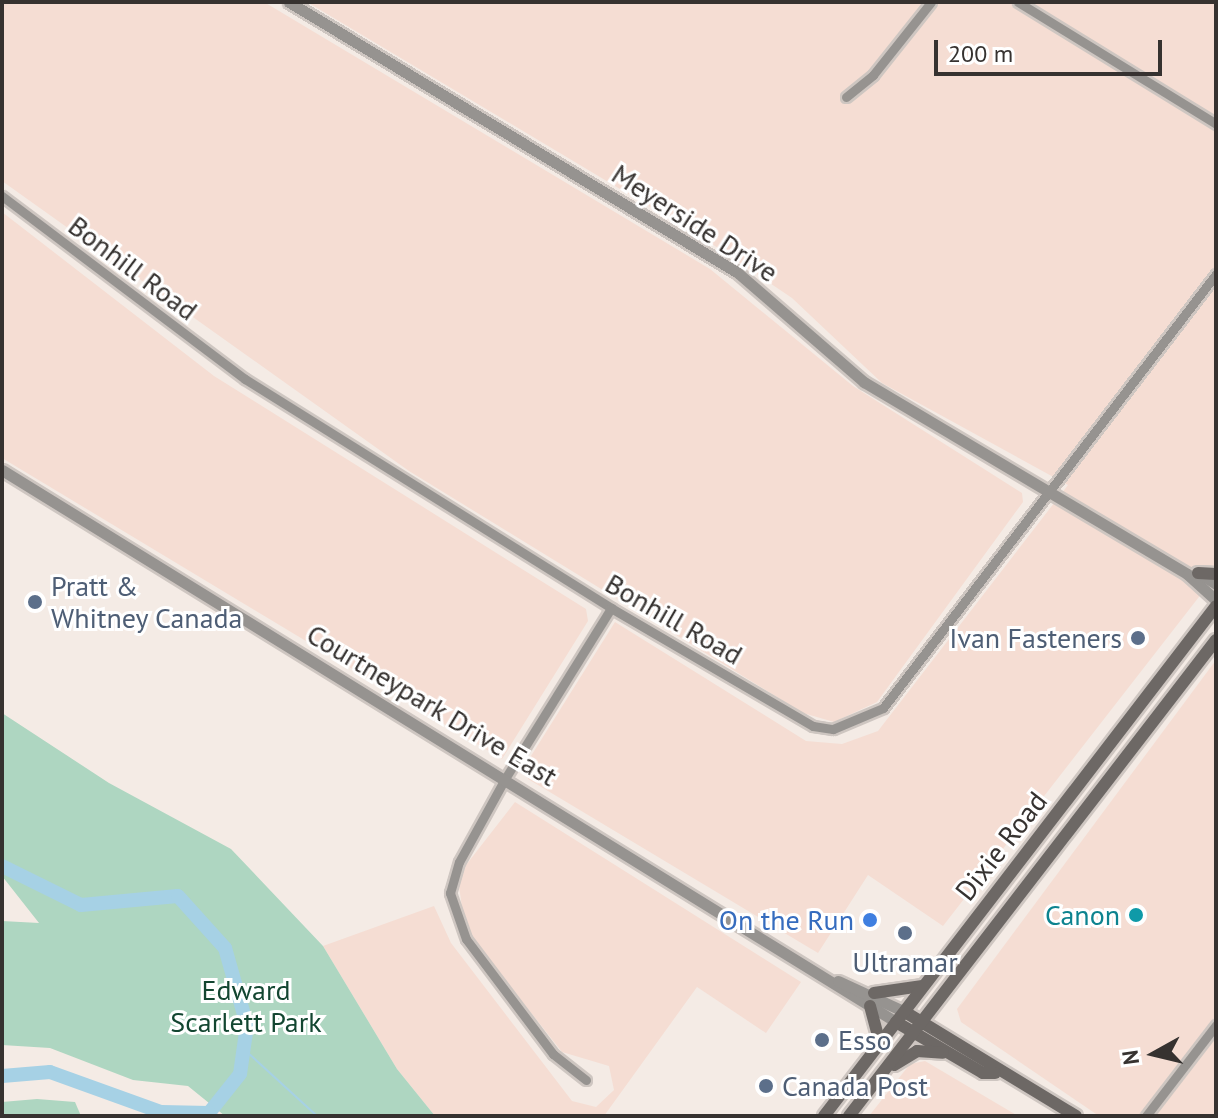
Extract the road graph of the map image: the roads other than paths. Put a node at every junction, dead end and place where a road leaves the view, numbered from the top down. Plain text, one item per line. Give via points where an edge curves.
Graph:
1 (289, 2) edge
2 (931, 2) edge
3 (1018, 2) edge
4 (846, 97) dead end
5 (1216, 124) edge
6 (2, 196) edge
7 (1216, 274) edge
8 (2, 470) edge
9 (1047, 493) junction
10 (1192, 573) junction
11 (1216, 574) edge
12 (1216, 584) edge
13 (1216, 600) edge
14 (1216, 606) edge
15 (611, 608) junction
16 (1215, 641) edge
17 (506, 777) junction
18 (838, 981) junction
19 (925, 984) junction
20 (874, 993) junction
21 (941, 999) junction
22 (870, 1006) junction
23 (900, 1017) junction
24 (1216, 1025) edge
25 (919, 1028) junction
26 (946, 1037) junction
27 (880, 1043) junction
28 (950, 1054) junction
29 (883, 1072) junction
30 (995, 1073) junction
31 (586, 1080) dead end
32 (1054, 1112) edge
33 (824, 1116) edge
34 (849, 1116) edge
35 (1076, 1116) edge
36 (1146, 1116) edge

1 - 9 street, Meyerside Drive via 738,273 864,382
2 - 4 street
3 - 5 street
6 - 15 street, Bonhill Road via 245,379
7 - 9 street, Bonhill Road
8 - 17 street, Courtneypark Drive East
9 - 10 street, Meyerside Drive
9 - 15 street, Bonhill Road via 883,708 850,727 813,726
10 - 11 main road
10 - 12 street, Meyerside Drive
10 - 13 street, Meyerside Drive
14 - 19 main road, Dixie Road
15 - 17 street
16 - 21 main road, Dixie Road
17 - 18 street, Courtneypark Drive East
17 - 31 street via 459,862 452,910 553,1054
18 - 20 street, Courtneypark Drive East
18 - 22 street, Courtneypark Drive East
19 - 20 main road
19 - 23 main road, Dixie Road
20 - 23 street, Courtneypark Drive East
21 - 25 main road, Dixie Road
21 - 26 main road via 938,1023
22 - 23 street, Courtneypark Drive East
22 - 27 main road
23 - 25 main road, Courtneypark Drive East
23 - 27 main road, Dixie Road
24 - 36 street
25 - 26 main road, Courtneypark Drive East
25 - 28 main road, Courtneypark Drive East
25 - 29 main road, Dixie Road
26 - 30 main road, Courtneypark Drive East via 990,1062
27 - 33 main road, Dixie Road
28 - 29 main road via 917,1051
28 - 30 main road, Courtneypark Drive East
29 - 34 main road, Dixie Road
30 - 32 main road, Courtneypark Drive East
32 - 35 main road, Courtneypark Drive East

